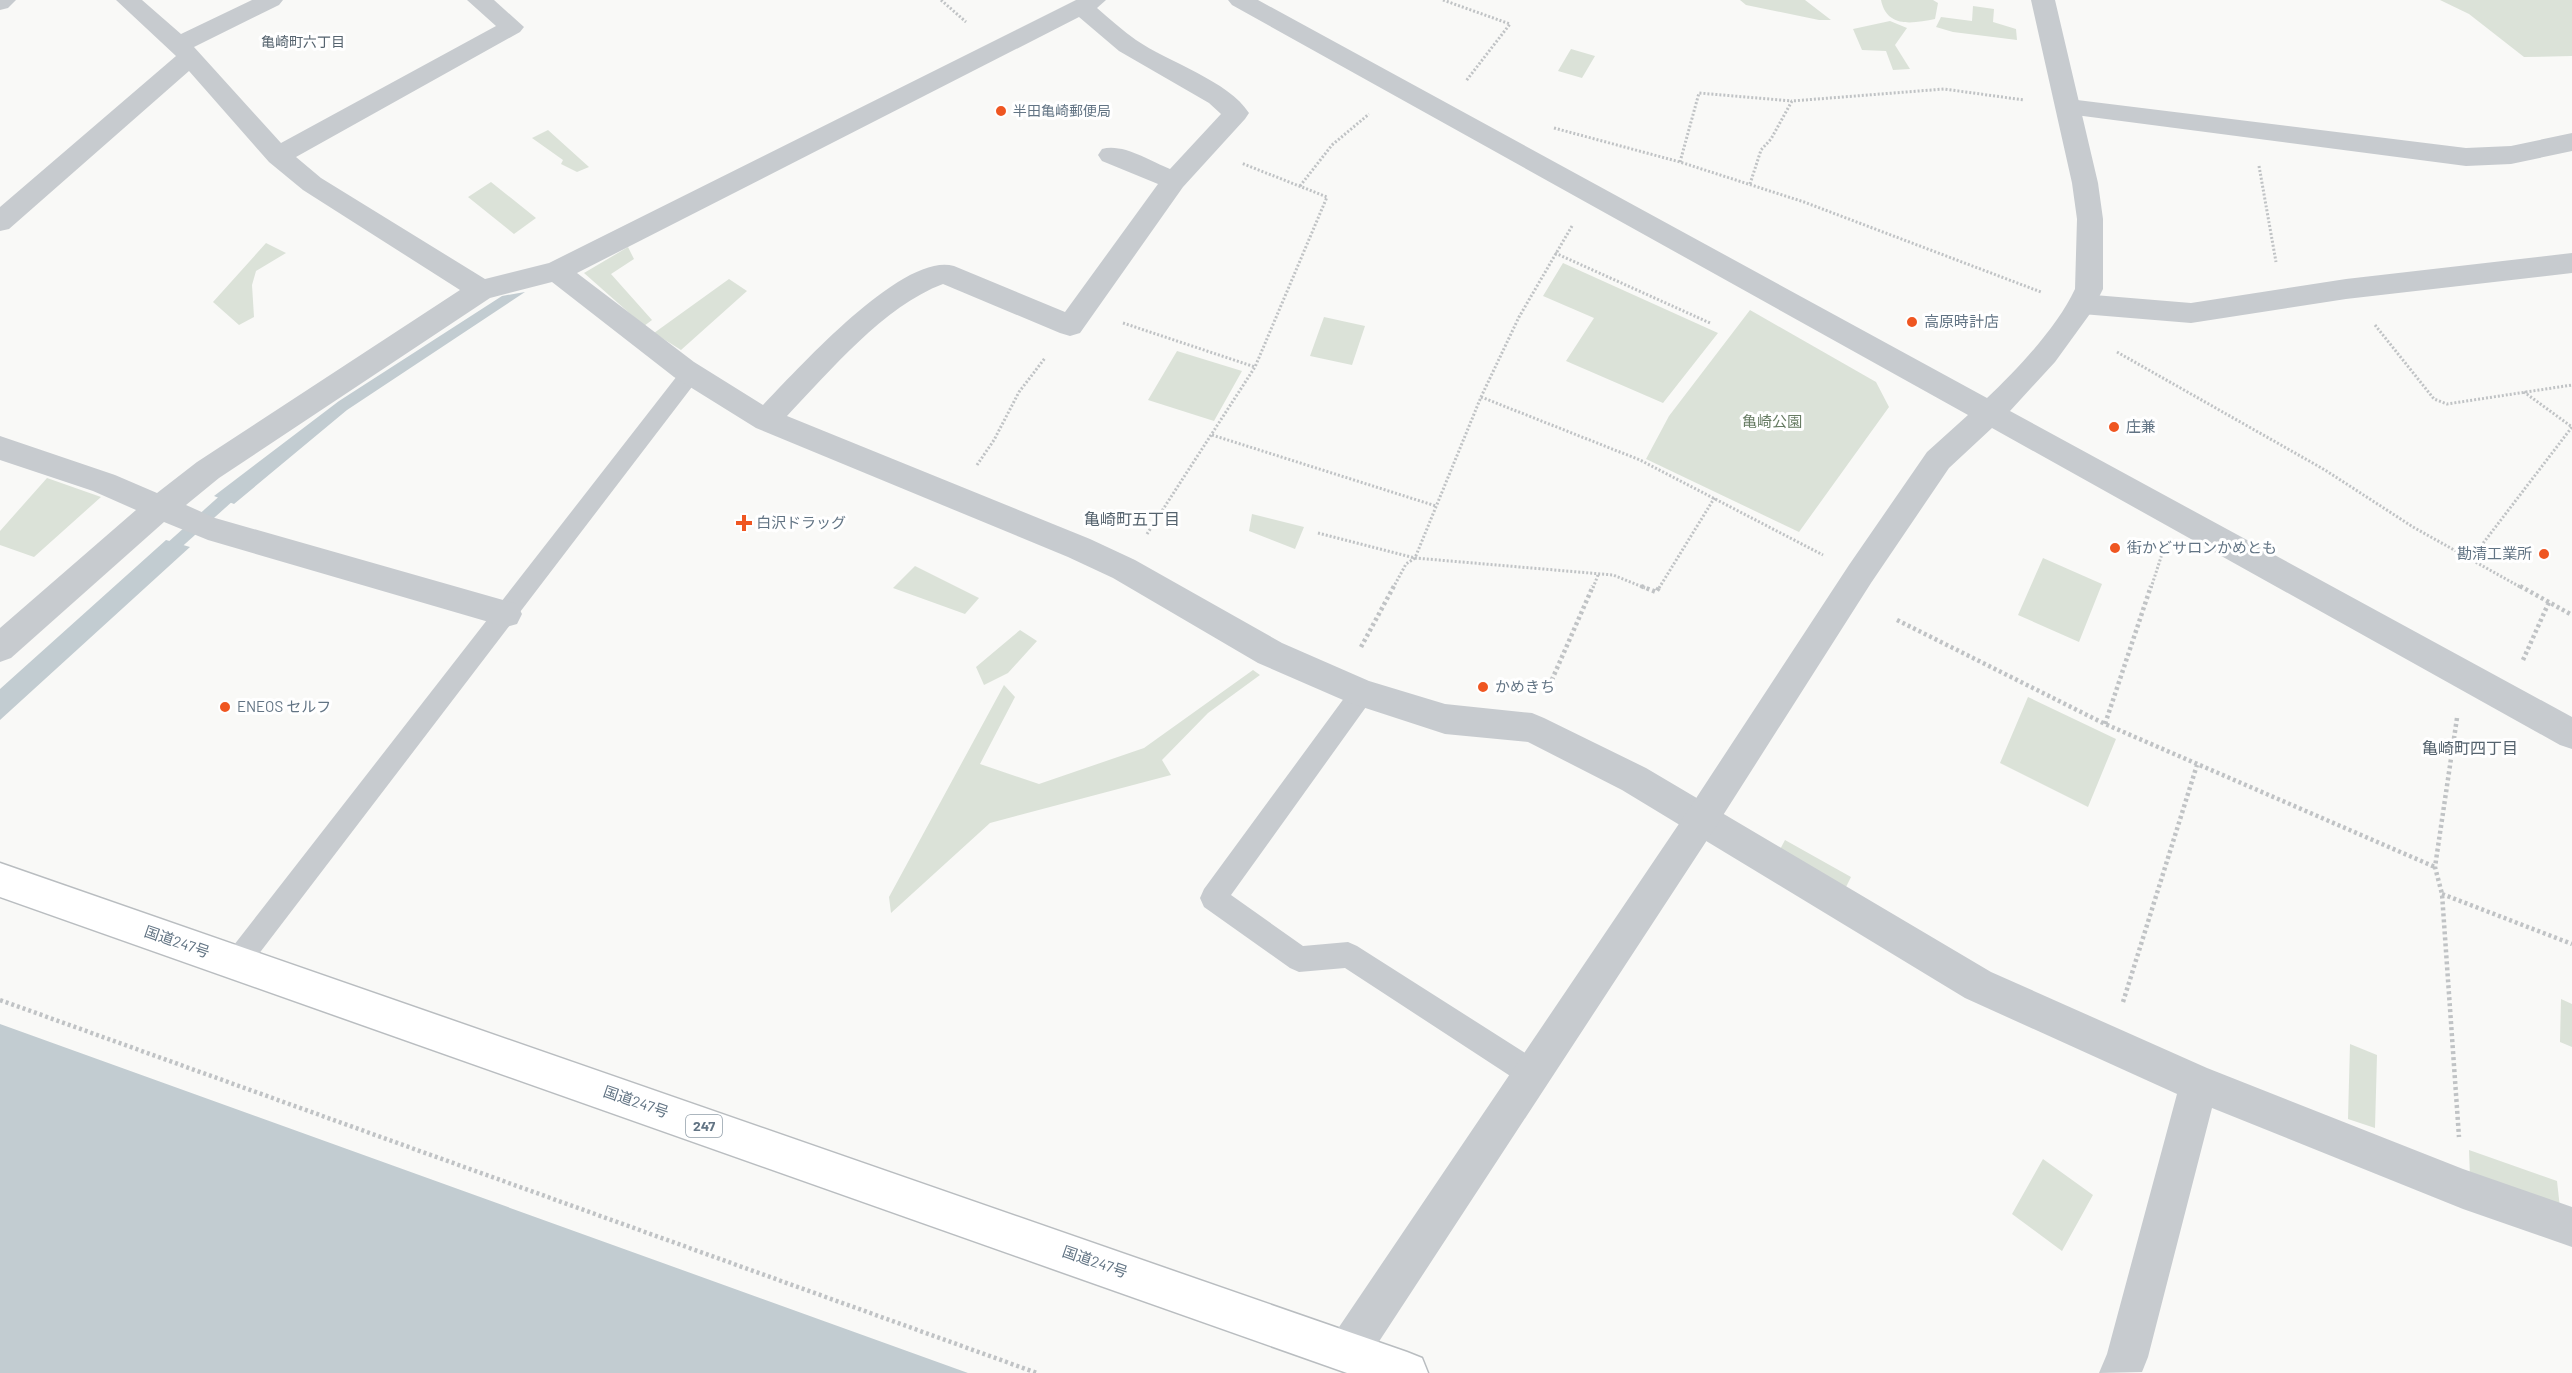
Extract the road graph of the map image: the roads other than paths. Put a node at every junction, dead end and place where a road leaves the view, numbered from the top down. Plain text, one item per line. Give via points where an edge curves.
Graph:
1 (4, 0) edge
2 (128, 0) edge
3 (271, 0) edge
4 (479, 0) edge
5 (1240, 0) edge
6 (2043, 0) edge
7 (0, 3) edge
8 (1087, 4) edge
9 (185, 51) junction
10 (2069, 107) junction
11 (2572, 142) edge
12 (1111, 155) dead end
13 (278, 156) junction
14 (1174, 181) junction
15 (0, 222) edge
16 (2572, 263) edge
17 (557, 271) junction
18 (481, 290) junction
19 (2082, 304) junction
20 (691, 373) junction
21 (1990, 414) junction
22 (766, 420) junction
23 (0, 448) edge
24 (167, 510) junction
25 (506, 614) junction
26 (0, 648) edge
27 (1352, 688) junction
28 (2572, 734) edge
29 (1701, 820) junction
30 (0, 880) edge
31 (236, 963) junction
32 (1531, 1073) junction
33 (2199, 1084) junction
34 (2572, 1227) edge
35 (1348, 1351) junction
36 (1407, 1373) edge
37 (2120, 1373) edge

1 - 7 street
2 - 9 street
3 - 9 street
4 - 13 street via 512,27
5 - 21 street
6 - 10 street
8 - 14 street via 1128,46 1218,97 1236,113
8 - 17 street
9 - 13 street
9 - 15 street
10 - 11 street via 2466,157 2511,155
10 - 19 street via 2090,219 2089,290
12 - 14 street
13 - 18 street via 312,184
14 - 22 street via 1076,318 944,273 914,284 851,332
16 - 19 street via 2346,289 2191,314
17 - 18 street
17 - 20 street
18 - 24 street via 208,470
19 - 21 street via 2045,354
20 - 22 street via 735,405
20 - 25 lane
21 - 28 street
21 - 29 street via 1938,460
22 - 27 street via 1125,569 1270,653
23 - 24 street via 104,483
24 - 25 street via 204,527
24 - 26 street
25 - 31 lane
27 - 29 street via 1445,719 1532,728 1635,778
27 - 32 lane via 1213,898 1299,959 1348,956
29 - 32 street
29 - 33 street via 1978,985
30 - 31 highway, 国道247号 / 247
31 - 35 highway, 国道247号 / 247
32 - 35 street
33 - 34 street via 2463,1189
33 - 37 street
35 - 36 highway, 国道247号 / 247

